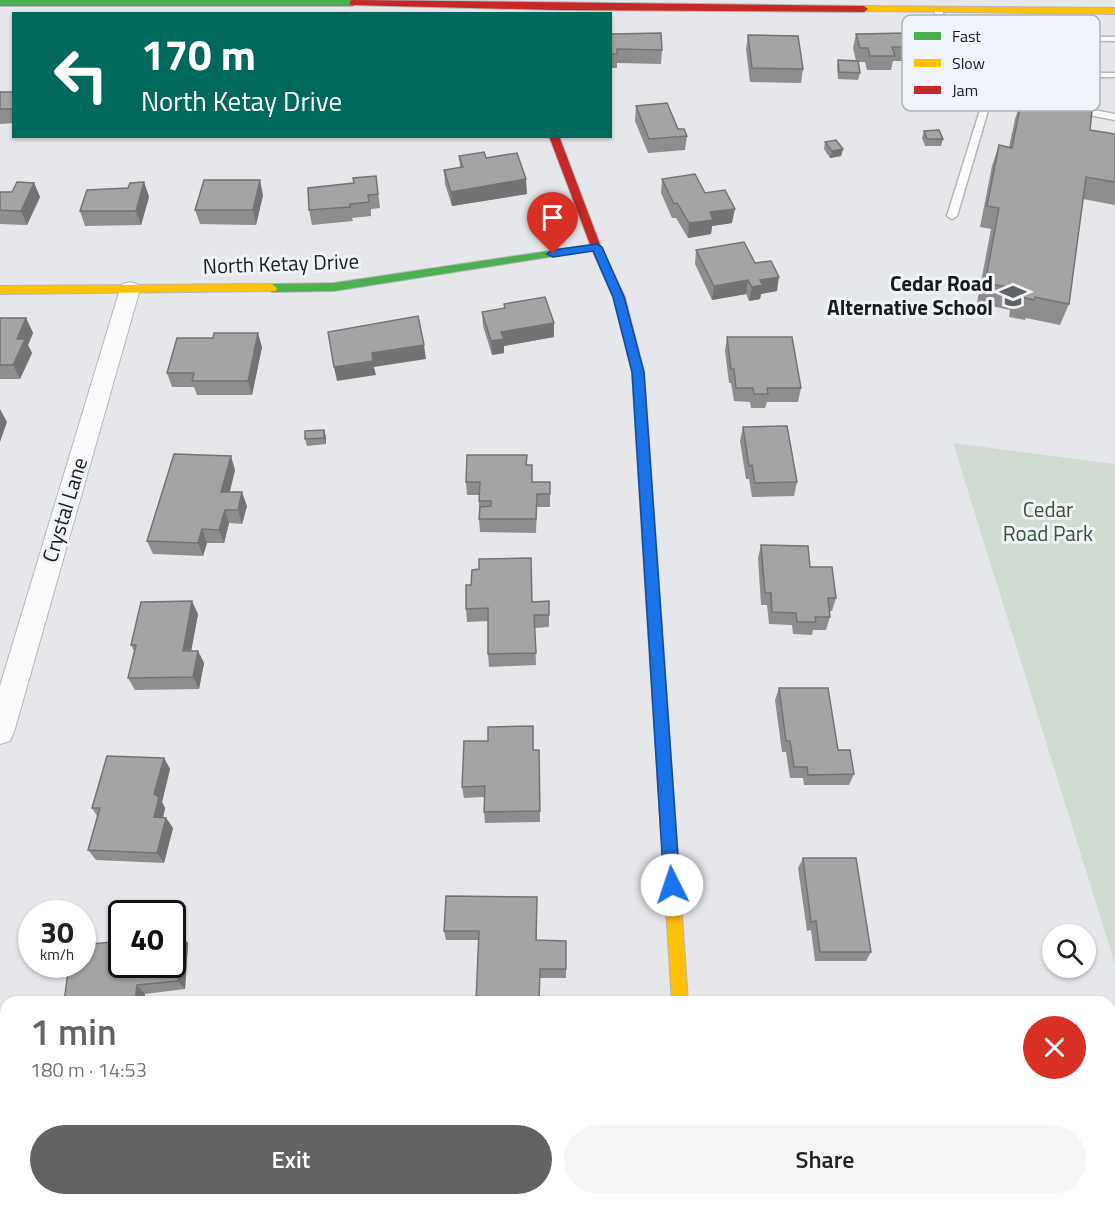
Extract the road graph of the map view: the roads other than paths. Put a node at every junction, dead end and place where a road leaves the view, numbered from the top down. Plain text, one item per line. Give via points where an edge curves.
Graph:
1 (286, 1) edge
2 (0, 3) edge
3 (556, 10) edge
4 (938, 10) junction
5 (1115, 11) edge
6 (940, 15) edge
7 (1100, 39) edge
8 (1115, 39) edge
9 (984, 111) edge
10 (1080, 111) edge
11 (1115, 117) edge
12 (555, 138) edge
13 (952, 216) dead end
14 (597, 247) junction
15 (130, 289) junction
16 (0, 290) edge
17 (0, 732) edge
18 (680, 996) edge

1 - 2 street
1 - 3 street
3 - 4 street
4 - 5 street
4 - 6 lane
7 - 8 lane
9 - 13 lane
10 - 11 lane
12 - 14 street
14 - 15 street, North Ketay Drive via 334,287
14 - 18 street via 619,297 638,372
15 - 16 street, North Ketay Drive
15 - 17 street, Crystal Lane

